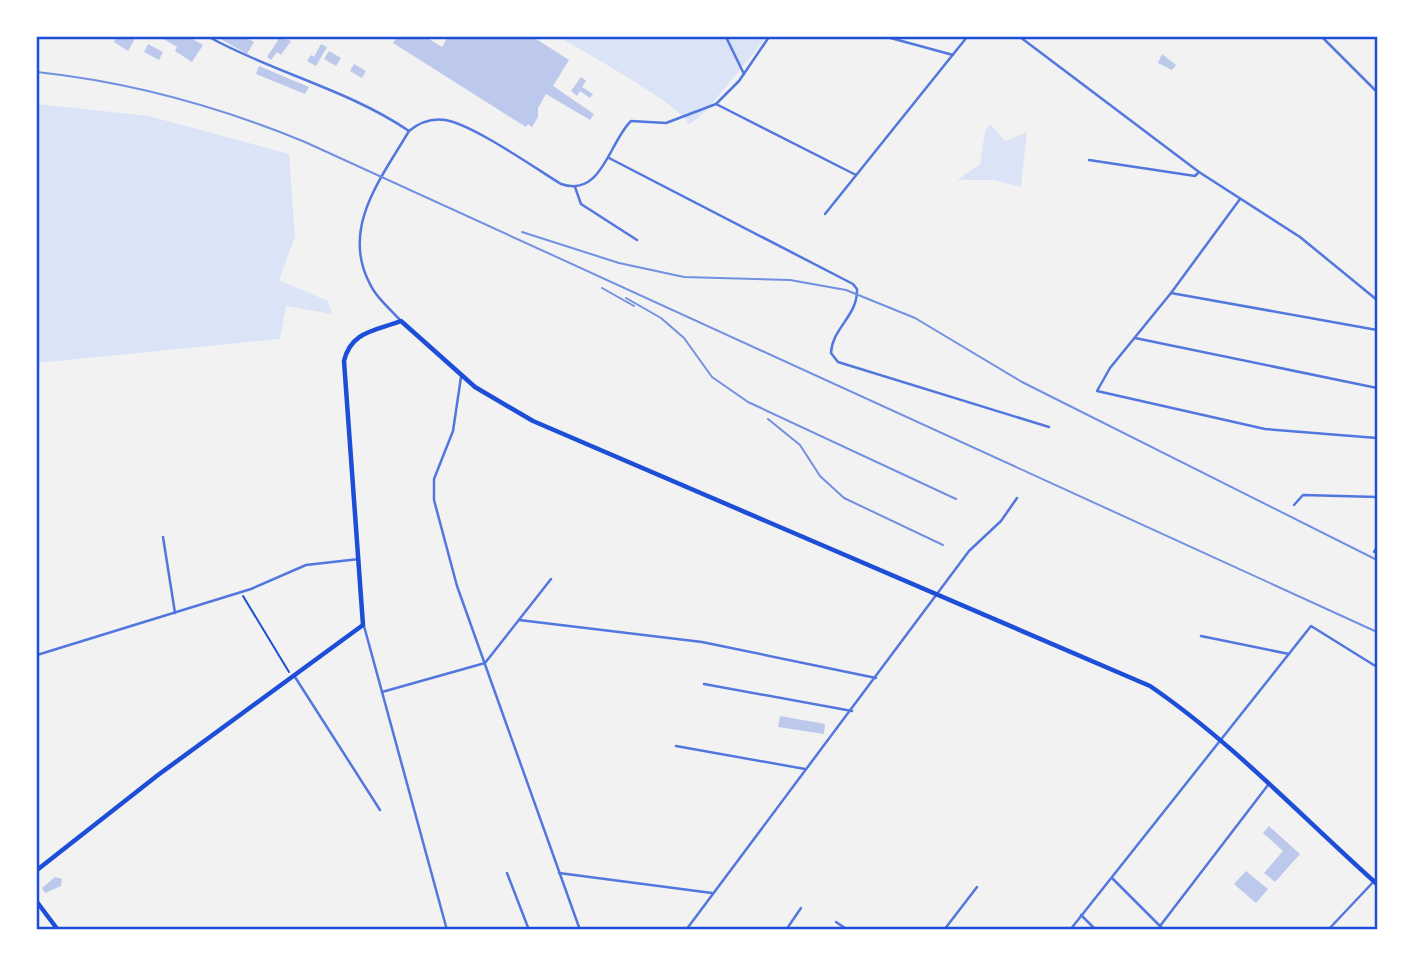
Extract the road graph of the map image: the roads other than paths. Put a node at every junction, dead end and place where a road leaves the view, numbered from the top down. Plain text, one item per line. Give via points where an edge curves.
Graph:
1 (209, 37) edge
2 (726, 37) edge
3 (769, 37) edge
4 (887, 37) edge
5 (967, 37) edge
6 (1020, 37) edge
7 (1322, 37) edge
8 (953, 55) junction
9 (744, 74) junction
10 (1377, 92) edge
11 (716, 104) junction
12 (409, 131) junction
13 (608, 158) junction
14 (1089, 160) dead end
15 (1199, 172) junction
16 (858, 175) junction
17 (575, 187) junction
18 (1240, 199) junction
19 (825, 214) dead end
20 (637, 240) dead end
21 (1171, 293) junction
22 (1377, 300) edge
23 (401, 321) junction
24 (1377, 330) edge
25 (1135, 338) junction
26 (461, 377) junction
27 (1377, 388) edge
28 (1049, 426) dead end
29 (1377, 438) edge
30 (1377, 497) edge
31 (1017, 498) dead end
32 (1294, 505) dead end
33 (163, 537) dead end
34 (1377, 547) edge
35 (1374, 552) dead end
36 (359, 559) junction
37 (551, 579) dead end
38 (938, 593) junction
39 (175, 613) junction
40 (519, 620) junction
41 (363, 625) junction
42 (1201, 636) dead end
43 (1289, 654) junction
44 (37, 655) edge
45 (485, 663) junction
46 (1377, 667) edge
47 (294, 678) junction
48 (876, 678) junction
49 (704, 684) dead end
50 (382, 692) junction
51 (852, 711) junction
52 (1220, 743) junction
53 (676, 746) dead end
54 (806, 769) junction
55 (1268, 785) junction
56 (380, 810) dead end
57 (37, 870) edge
58 (507, 873) dead end
59 (559, 873) junction
60 (1112, 878) junction
61 (1376, 881) edge
62 (977, 887) dead end
63 (713, 893) junction
64 (37, 902) edge
65 (801, 908) dead end
66 (1081, 915) junction
67 (836, 922) dead end
68 (1160, 926) junction
69 (58, 930) edge
70 (447, 930) edge
71 (529, 930) edge
72 (580, 930) edge
73 (686, 930) edge
74 (786, 930) edge
75 (848, 930) edge
76 (944, 930) edge
77 (1070, 930) edge
78 (1096, 930) edge
79 (1164, 930) edge
80 (1328, 930) edge

1 - 12 street via 243,56 343,93
2 - 9 street
3 - 9 street
4 - 8 street
5 - 8 street
6 - 15 street
7 - 10 street
8 - 16 street
9 - 11 street
11 - 13 street via 666,123 631,121
11 - 16 street
12 - 17 street via 425,121 453,122 561,184
12 - 23 street via 361,222 358,244 369,284
13 - 17 street via 592,179
13 - 28 street via 856,286 854,311 832,343 831,353 838,362
14 - 15 street via 1195,176
15 - 18 street
16 - 19 street
17 - 20 street via 581,204
18 - 21 street
18 - 22 street via 1300,237
21 - 24 street
21 - 25 street
23 - 26 main road
23 - 36 main road via 355,338 344,361
25 - 27 street
25 - 29 street via 1097,391 1265,429
26 - 38 main road via 533,421
26 - 45 street via 453,431 434,479 434,500 457,586
30 - 32 street via 1303,495
31 - 38 street
33 - 39 street
34 - 35 street
36 - 39 street via 306,565 240,593
36 - 41 main road
37 - 40 street
38 - 48 street
38 - 52 main road via 1150,686
39 - 44 street
40 - 45 street
40 - 48 street via 702,642
41 - 47 main road
41 - 50 street
42 - 43 street
43 - 46 street via 1311,626
43 - 52 street
45 - 50 street
45 - 59 street
47 - 56 street
47 - 57 main road via 158,775
48 - 51 street
49 - 51 street
50 - 70 street
51 - 54 street
52 - 55 main road
52 - 60 street
53 - 54 street
54 - 63 street
55 - 61 main road
55 - 68 street
58 - 71 street
59 - 63 street
59 - 72 street
60 - 66 street
60 - 68 street
61 - 80 street
62 - 76 street
63 - 73 street
64 - 69 main road
65 - 74 street
66 - 77 street
66 - 78 street
67 - 75 street
68 - 79 street

